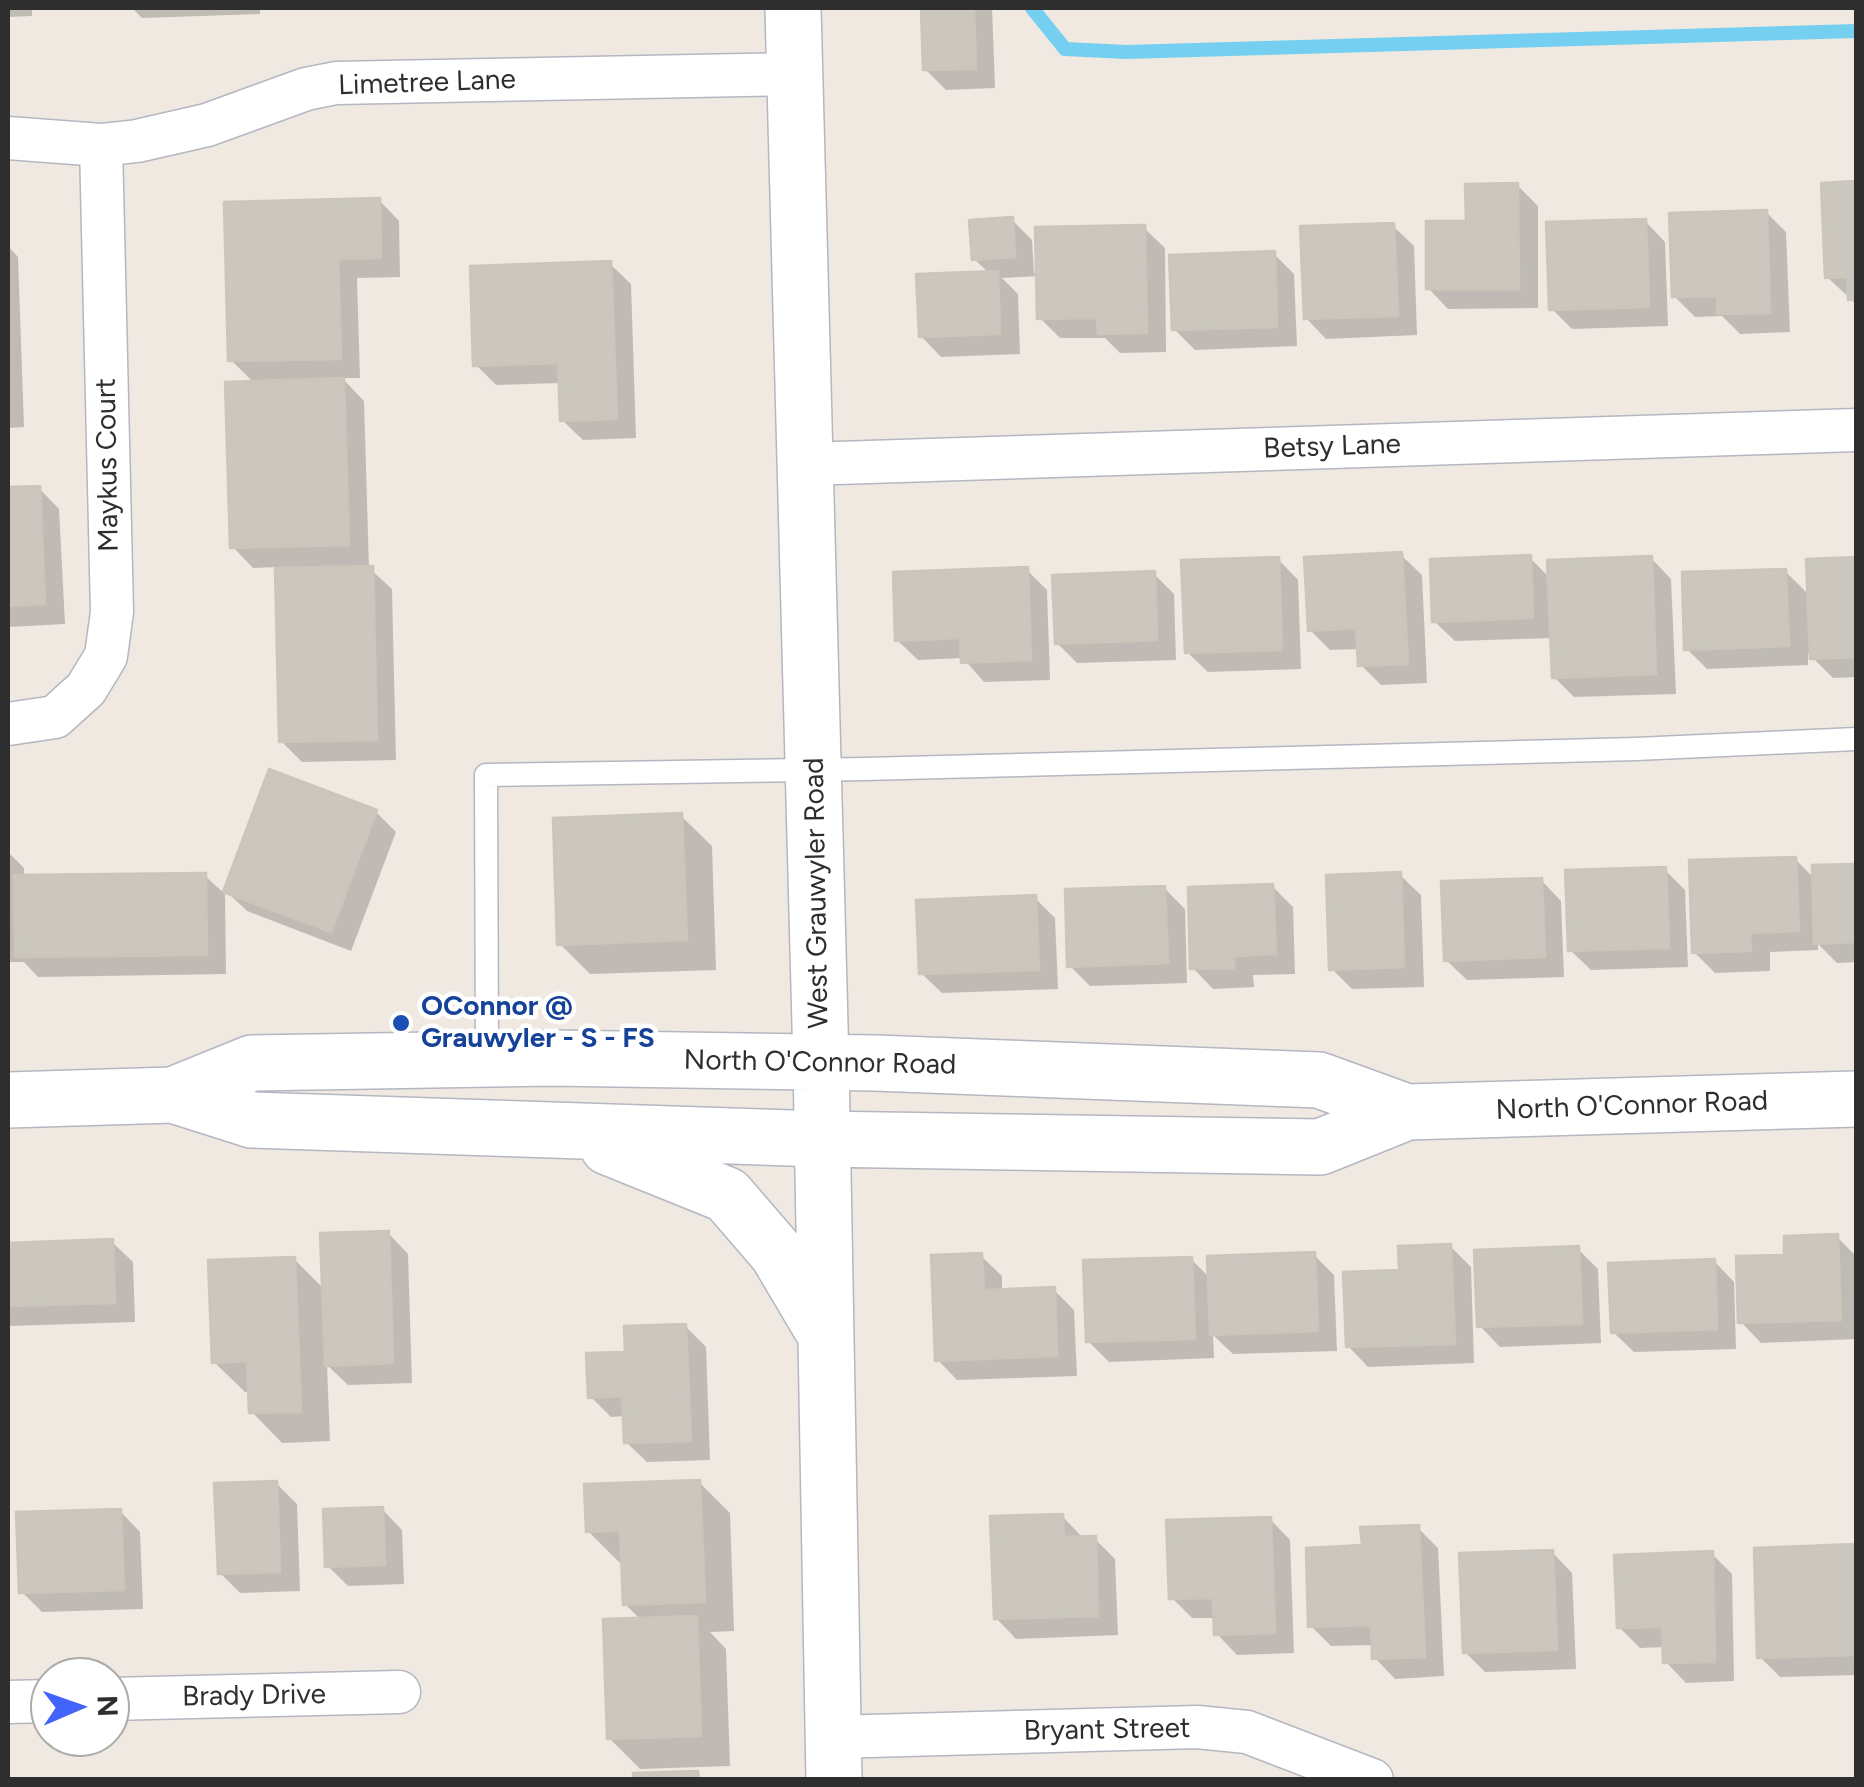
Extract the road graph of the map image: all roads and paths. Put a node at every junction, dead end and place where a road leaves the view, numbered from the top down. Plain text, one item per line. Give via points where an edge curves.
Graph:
1 (792, 8) edge
2 (795, 74) junction
3 (8, 138) edge
4 (101, 145) junction
5 (1856, 430) edge
6 (807, 464) junction
7 (8, 724) edge
8 (1856, 739) edge
9 (814, 770) junction
10 (487, 1059) junction
11 (821, 1062) junction
12 (174, 1095) junction
13 (1856, 1099) edge
14 (8, 1100) edge
15 (1407, 1112) junction
16 (553, 1129) junction
17 (821, 1140) junction
18 (825, 1334) junction
19 (398, 1692) dead end
20 (130, 1699) edge
21 (834, 1758) edge
22 (1372, 1780) edge

1 - 2 main road, West Grauwyler Road
2 - 4 street, Limetree Lane via 336,83 207,125
2 - 6 main road, West Grauwyler Road
3 - 4 street, Limetree Lane
4 - 7 street, Maykus Court via 112,612 106,656 86,689 55,717
5 - 6 street, Betsy Lane
6 - 9 main road, West Grauwyler Road
8 - 9 lane
9 - 10 lane via 486,775
9 - 11 main road, West Grauwyler Road
10 - 11 main road, North O'Connor Road
10 - 12 main road, North O'Connor Road via 252,1062
11 - 15 main road, North O'Connor Road via 1319,1080
11 - 17 main road, West Grauwyler Road
12 - 14 main road, North O'Connor Road
12 - 16 main road, North O'Connor Road via 252,1120
13 - 15 main road, North O'Connor Road
15 - 17 main road, North O'Connor Road via 1320,1147
16 - 17 main road, North O'Connor Road
16 - 18 main road via 728,1195 776,1253
17 - 18 main road, West Grauwyler Road
18 - 21 main road, West Grauwyler Road
19 - 20 street, Brady Drive
21 - 22 street, Bryant Street via 1197,1727 1247,1732

